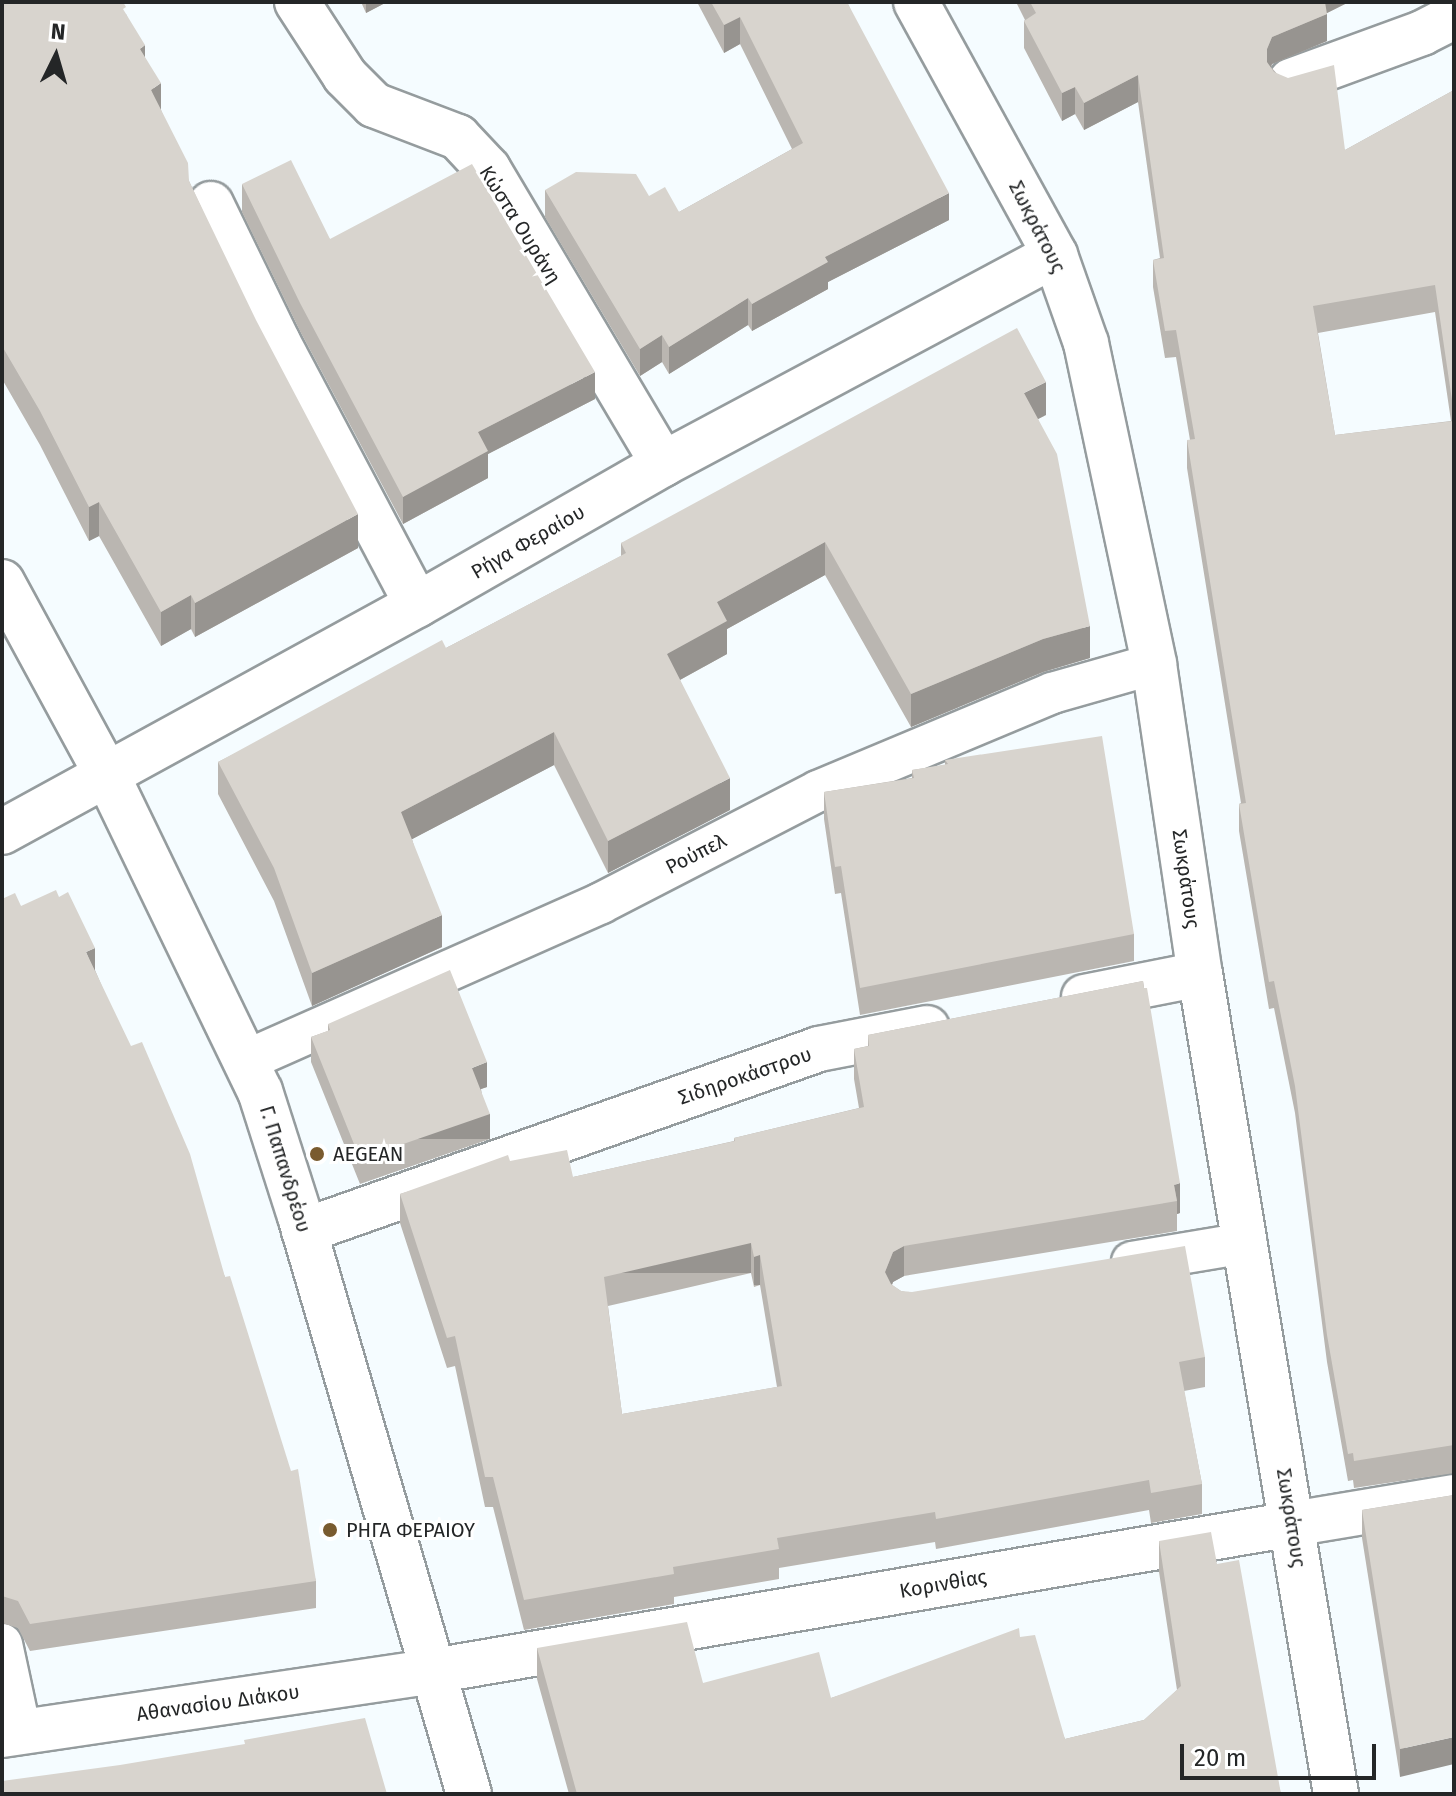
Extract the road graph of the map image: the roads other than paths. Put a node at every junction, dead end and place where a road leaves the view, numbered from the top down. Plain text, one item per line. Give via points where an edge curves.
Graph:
1 (297, 2) edge
2 (916, 2) edge
3 (1454, 17) edge
4 (1291, 81) edge
5 (211, 204) dead end
6 (1055, 255) junction
7 (663, 464) junction
8 (2, 582) edge
9 (417, 605) junction
10 (1154, 664) junction
11 (107, 775) junction
12 (2, 832) edge
13 (1200, 974) junction
14 (1047, 1004) edge
15 (971, 1019) edge
16 (245, 1061) junction
17 (304, 1231) junction
18 (1246, 1243) junction
19 (1093, 1269) edge
20 (1454, 1497) edge
21 (1292, 1524) junction
22 (2, 1644) edge
23 (433, 1671) junction
24 (11, 1734) edge
25 (469, 1794) edge
26 (1336, 1794) edge

1 - 7 street, Κώστα Ουράνη via 345,76 374,105 458,137 488,169
2 - 6 street, Σωκράτους
3 - 4 street
5 - 9 street
6 - 7 street, Ρήγα Φεραίου
6 - 10 street, Σωκράτους via 1086,343
7 - 9 street, Ρήγα Φεραίου
8 - 11 street, Γ. Παπανδρέου
9 - 11 street, Ρήγα Φεραίου
10 - 13 street, Σωκράτους
10 - 16 lane, Ρούπελ via 1052,693 818,791 601,903
11 - 12 street, Ρήγα Φεραίου
11 - 16 street, Γ. Παπανδρέου
13 - 14 street
13 - 18 street, Σωκράτους
15 - 17 street, Σιδηροκάστρου via 819,1049
16 - 17 street, Γ. Παπανδρέου via 260,1091
17 - 23 street, Γ. Παπανδρέου
18 - 19 lane
18 - 21 street, Σωκράτους
20 - 21 street, Κορινθίας
21 - 23 street, Κορινθίας
21 - 26 street, Σωκράτους
22 - 24 lane
23 - 24 street, Αθανασίου Διάκου
23 - 25 street, Γ. Παπανδρέου

